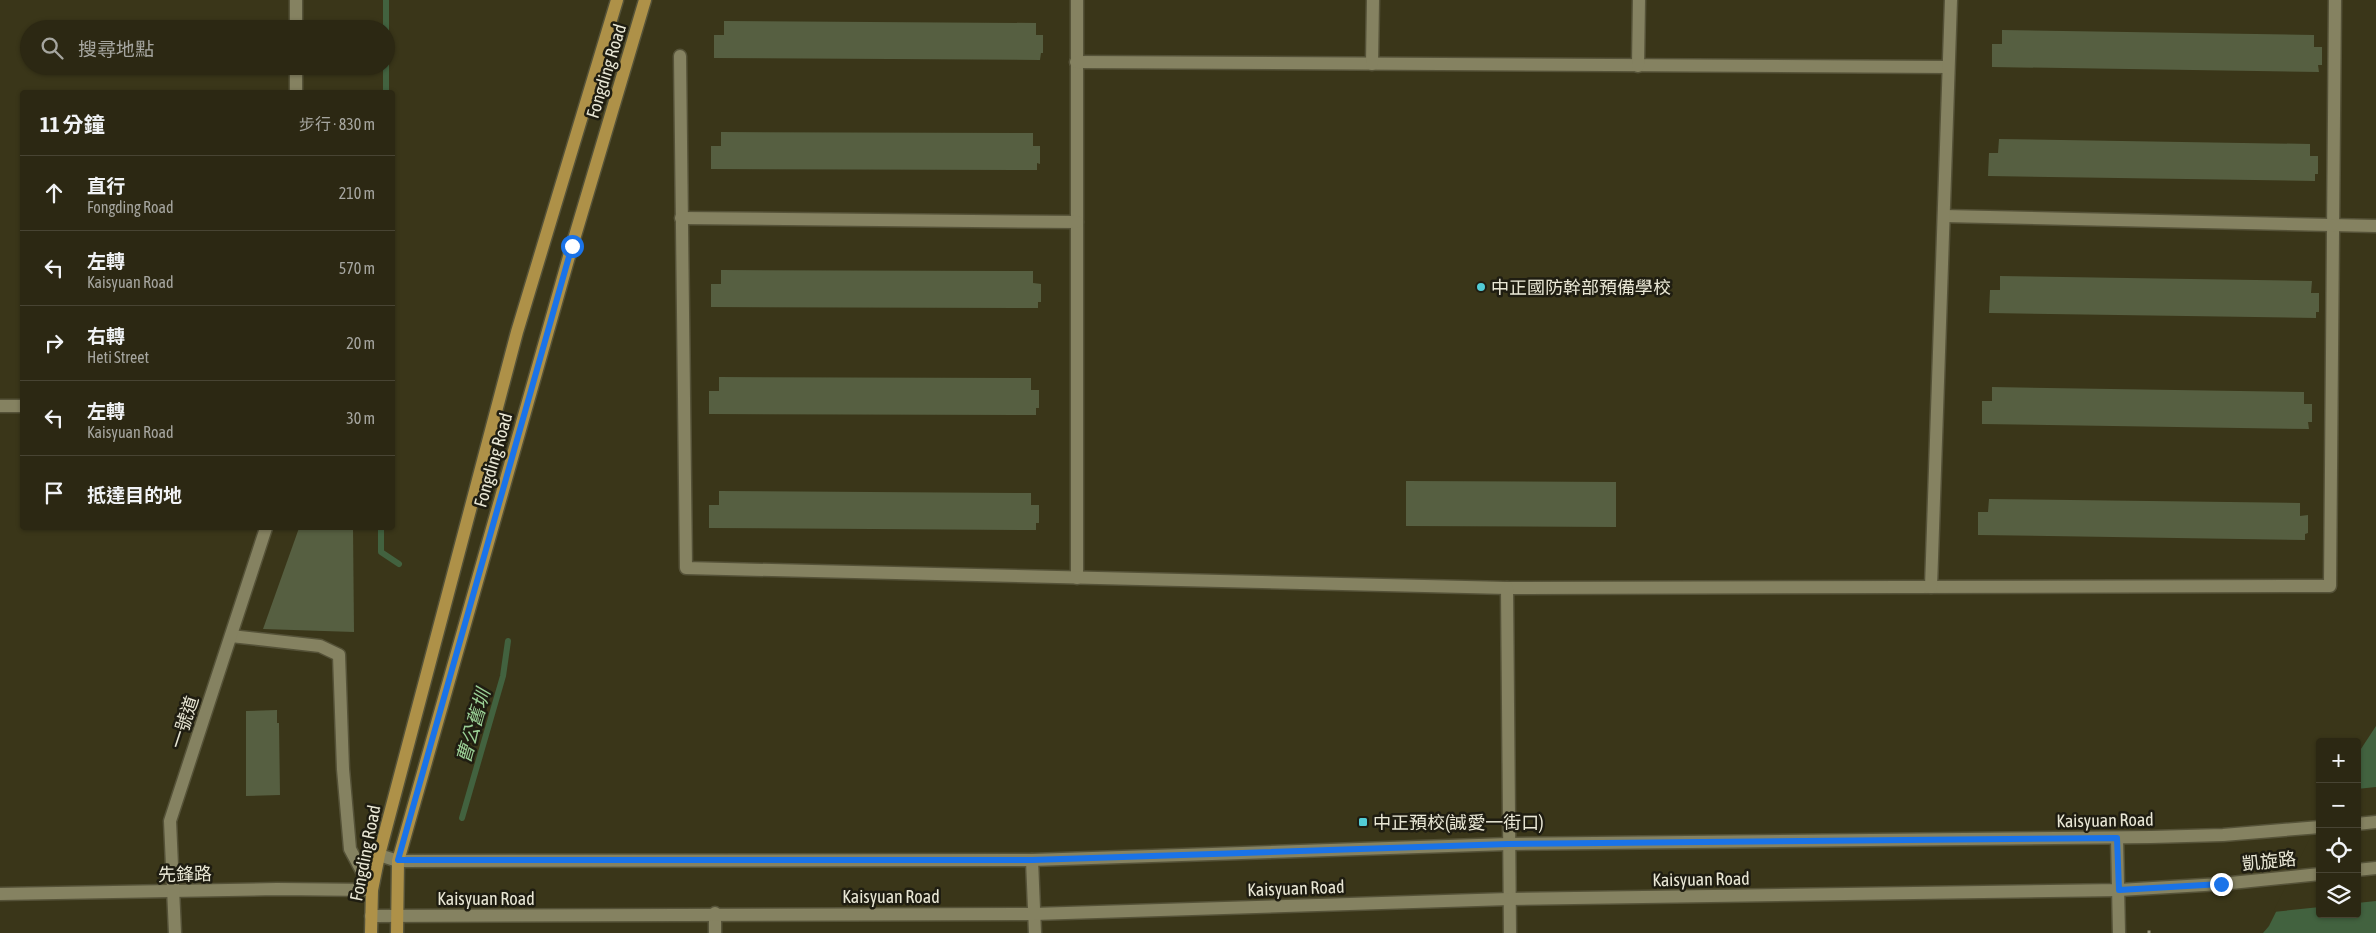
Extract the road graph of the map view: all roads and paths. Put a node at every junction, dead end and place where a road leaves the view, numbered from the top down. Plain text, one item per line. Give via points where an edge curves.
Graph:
1 (296, 0) edge
2 (617, 0) edge
3 (645, 0) edge
4 (1077, 0) edge
5 (1373, 0) edge
6 (1639, 0) edge
7 (1951, 0) edge
8 (2335, 0) edge
9 (296, 20) edge
10 (680, 56) dead end
11 (1076, 62) junction
12 (1372, 64) junction
13 (1638, 66) junction
14 (1948, 68) junction
15 (296, 75) edge
16 (296, 90) edge
17 (1944, 216) junction
18 (681, 218) junction
19 (1077, 222) junction
20 (2333, 225) junction
21 (2376, 226) edge
22 (0, 406) edge
23 (20, 406) edge
24 (265, 530) edge
25 (1077, 578) junction
26 (1931, 587) junction
27 (1507, 588) junction
28 (231, 636) junction
29 (2376, 822) edge
30 (2361, 824) edge
31 (2316, 827) edge
32 (2223, 835) joint
33 (2117, 838) junction
34 (1508, 844) junction
35 (379, 855) junction
36 (398, 860) junction
37 (1032, 860) junction
38 (2376, 868) edge
39 (2361, 870) edge
40 (2316, 874) edge
41 (2221, 884) joint
42 (372, 890) junction
43 (2119, 890) junction
44 (174, 892) junction
45 (0, 894) edge
46 (1509, 899) junction
47 (715, 913) junction
48 (1034, 914) junction
49 (397, 915) junction
50 (371, 916) junction
51 (176, 933) edge
52 (370, 933) edge
53 (397, 933) edge
54 (715, 933) edge
55 (1034, 933) edge
56 (1510, 933) edge
57 (2119, 933) edge

1 - 9 street
2 - 35 main road, Fongding Road via 516,332
3 - 36 main road, Fongding Road
4 - 11 street
5 - 12 street
6 - 13 street
7 - 14 street
8 - 20 street
10 - 18 street
11 - 12 street
11 - 19 street
12 - 13 street
13 - 14 street
14 - 17 street
15 - 16 street
17 - 20 street
17 - 26 street
18 - 19 street
18 - 25 street via 686,568
19 - 25 street
20 - 21 street
20 - 26 street via 2330,586
22 - 23 street
24 - 28 street, 一號道
25 - 27 street
26 - 27 street
27 - 34 street
28 - 42 street via 320,646 339,655 343,770 350,848
28 - 44 street, 一號道 via 170,821
29 - 30 street
31 - 32 street, 凱旋路
32 - 33 street, Kaisyuan Road
33 - 34 street, Kaisyuan Road
33 - 43 street
34 - 37 street, Kaisyuan Road
34 - 46 street
35 - 36 street
35 - 42 main road, Fongding Road
36 - 37 street, Kaisyuan Road
36 - 49 main road, Fongding Road
37 - 48 street
38 - 39 street
40 - 41 street, 凱旋路
41 - 43 street, Kaisyuan Road
42 - 44 street, 先鋒路
42 - 50 main road, Fongding Road
43 - 46 street, Kaisyuan Road
43 - 57 street
44 - 45 street, 先鋒路
44 - 51 street, 一號道
46 - 48 street, Kaisyuan Road
46 - 56 street
47 - 48 street, Kaisyuan Road
47 - 49 street, Kaisyuan Road
47 - 54 street
48 - 55 street
49 - 50 street, Kaisyuan Road
49 - 53 main road, Fongding Road
50 - 52 main road, Fongding Road

